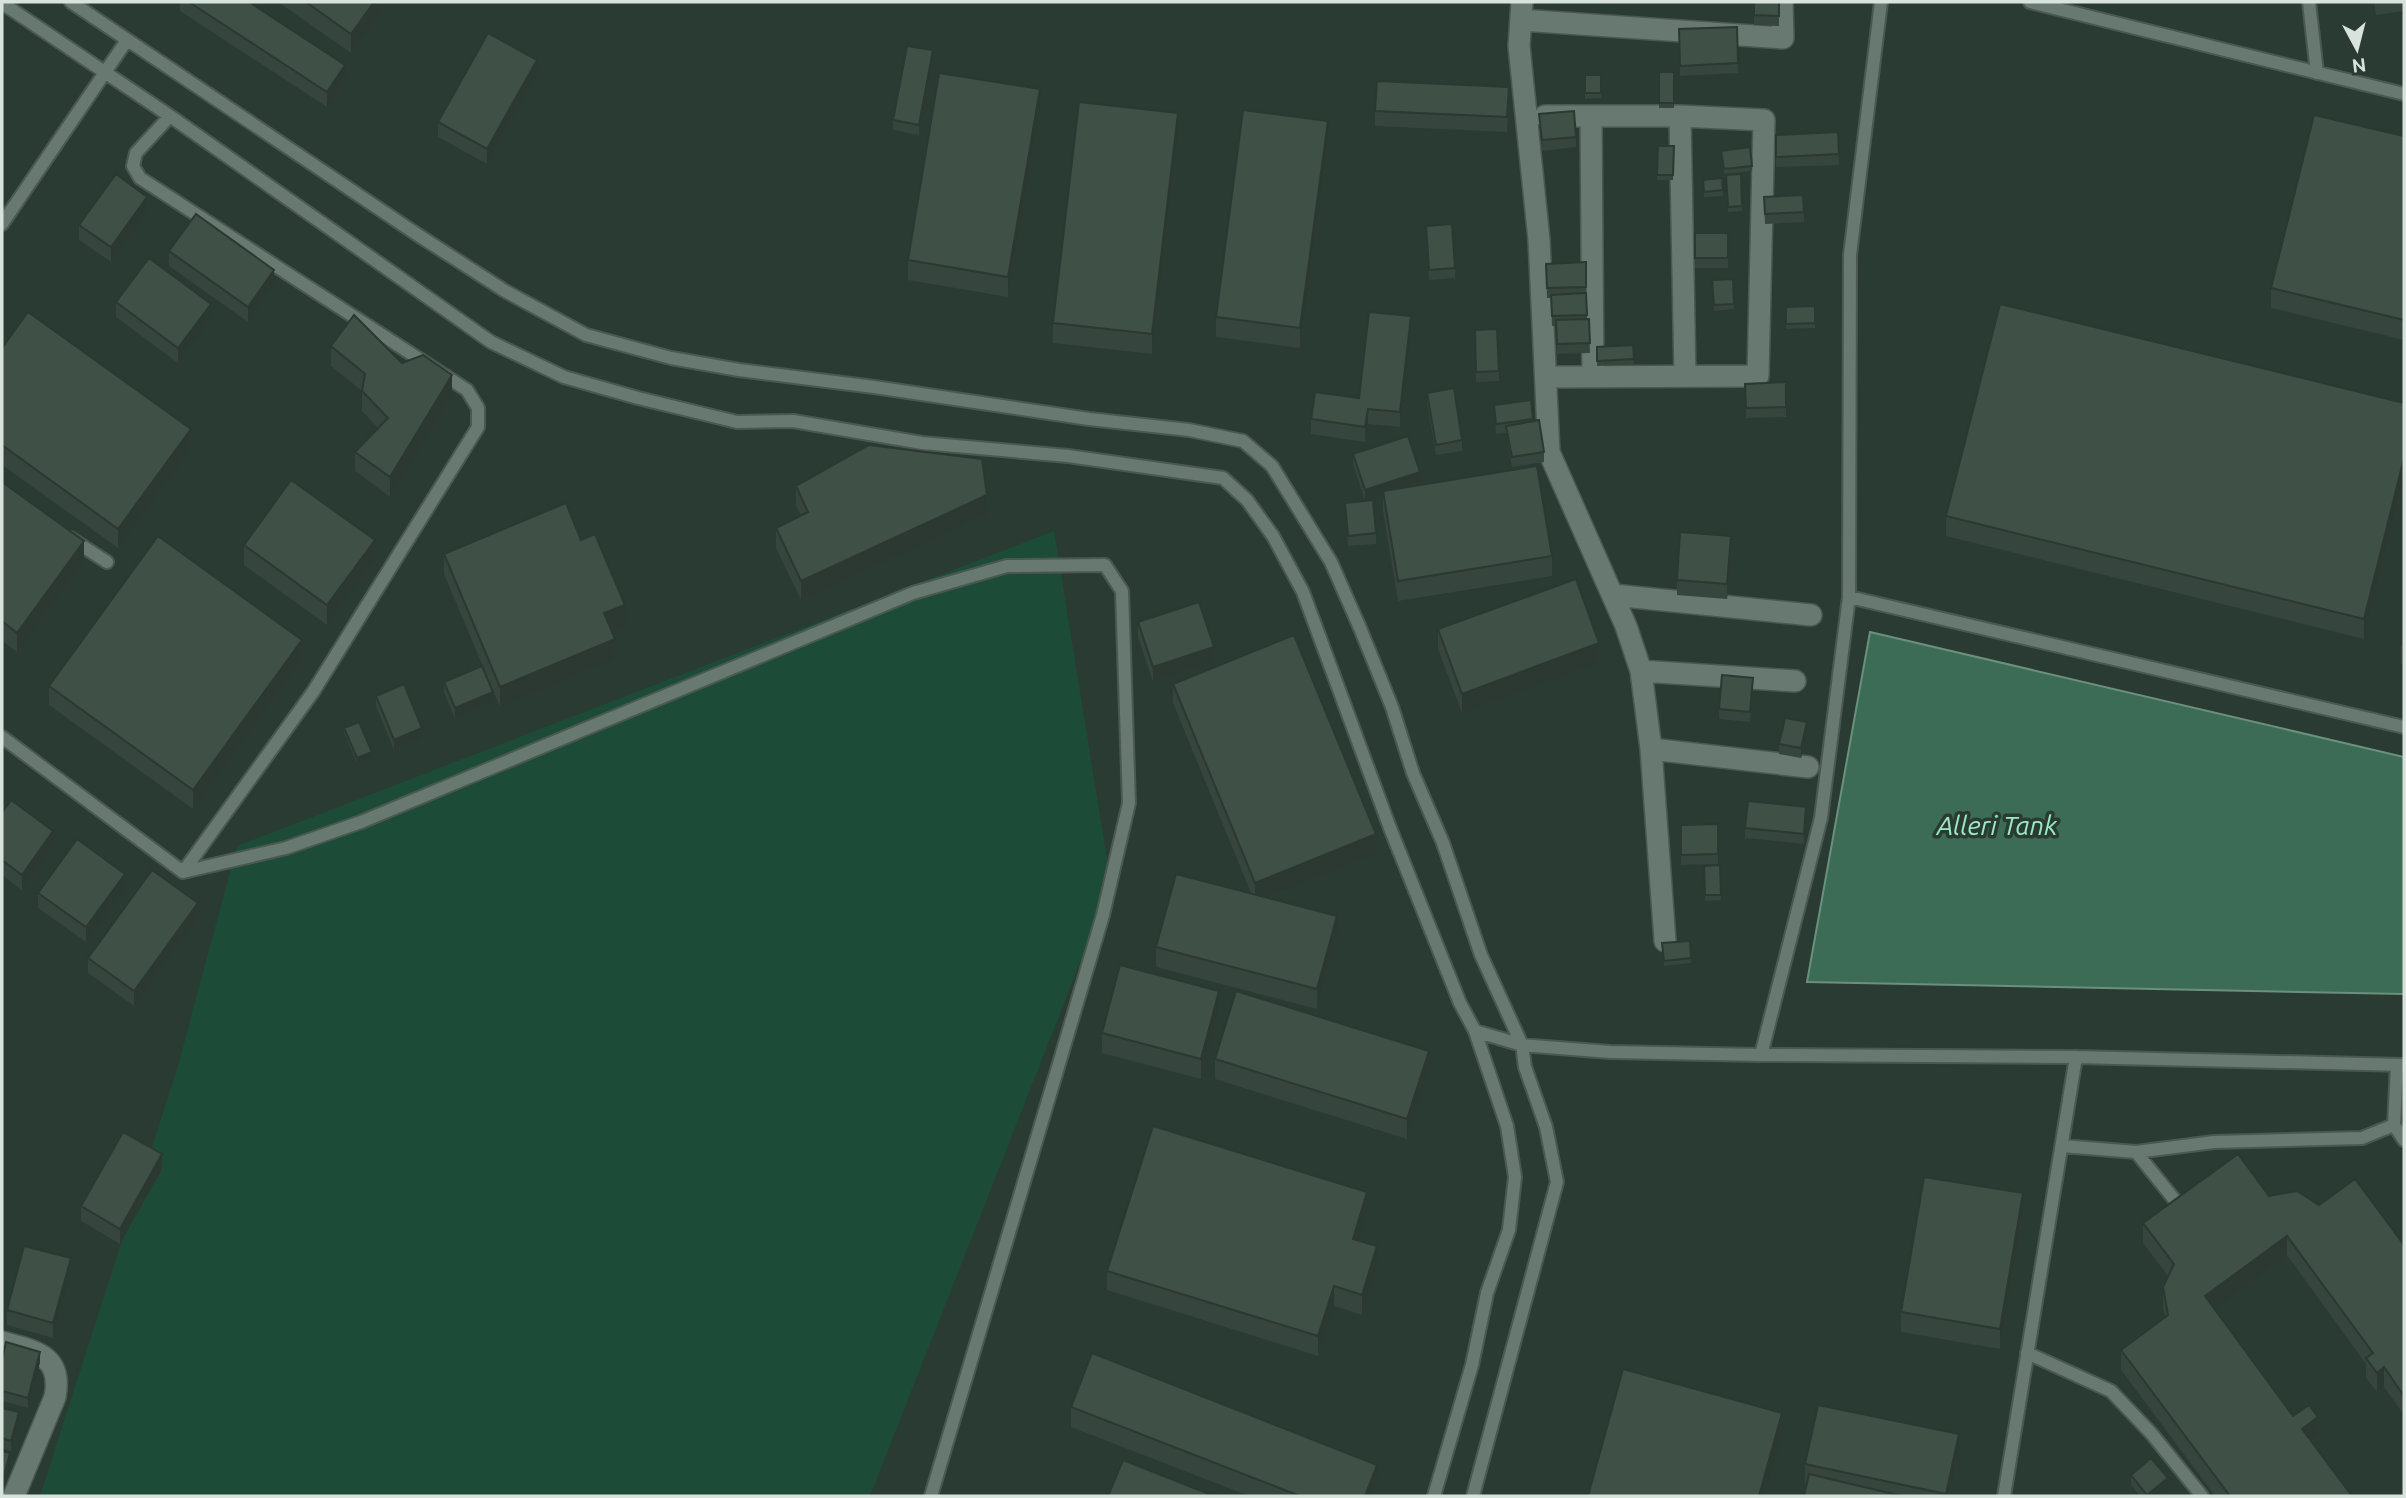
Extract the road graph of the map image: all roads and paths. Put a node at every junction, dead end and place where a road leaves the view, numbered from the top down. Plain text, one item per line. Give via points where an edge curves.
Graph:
1 (71, 2) edge
2 (1782, 2) edge
3 (1881, 2) edge
4 (2030, 2) edge
5 (2309, 2) edge
6 (2, 3) edge
7 (1521, 11) edge
8 (127, 40) junction
9 (2317, 73) junction
10 (105, 74) junction
11 (2404, 94) edge
12 (170, 116) junction
13 (1526, 116) junction
14 (1591, 116) junction
15 (1680, 116) junction
16 (2, 224) edge
17 (1685, 376) junction
18 (1546, 377) junction
19 (1593, 377) junction
20 (60, 532) edge
21 (107, 562) dead end
22 (1613, 595) junction
23 (1849, 597) junction
24 (1811, 615) dead end
25 (1641, 671) junction
26 (1795, 681) dead end
27 (2404, 727) edge
28 (2, 737) edge
29 (1651, 749) junction
30 (1808, 767) dead end
31 (183, 872) junction
32 (1665, 941) edge
33 (1475, 1031) junction
34 (1522, 1045) junction
35 (1761, 1055) junction
36 (2076, 1057) junction
37 (2400, 1065) edge
38 (2394, 1125) junction
39 (2404, 1140) edge
40 (2062, 1146) junction
41 (2136, 1152) junction
42 (2178, 1204) edge
43 (2, 1342) edge
44 (2027, 1353) junction
45 (14, 1496) edge
46 (931, 1496) edge
47 (1434, 1496) edge
48 (1473, 1496) edge
49 (2004, 1496) edge
50 (2202, 1496) edge

1 - 8 lane
2 - 7 street via 1783,38
3 - 23 lane via 1850,255
4 - 9 lane
5 - 9 lane
6 - 10 lane
7 - 13 street via 1519,46
8 - 10 lane
8 - 34 lane via 418,236 586,335 739,370 1243,441 1272,466 1331,562 1392,708 1480,955
9 - 11 lane
10 - 12 lane
10 - 16 lane
12 - 31 lane via 136,153 133,166 140,178 467,390 478,408 478,427 313,691
12 - 33 lane via 491,342 564,377 737,422 793,421 922,443 1068,456 1223,478 1247,500 1273,536 1303,592 1390,828
13 - 14 street
13 - 18 street
14 - 15 street
14 - 19 street
15 - 17 street
15 - 17 street via 1764,120 1758,376
17 - 19 street
18 - 19 street
18 - 22 street via 1549,452
20 - 21 lane
22 - 24 street
22 - 25 street
23 - 27 lane
23 - 35 lane via 1821,818
25 - 26 street
25 - 29 street
28 - 31 lane
29 - 30 street
29 - 32 street
31 - 46 lane via 286,848 361,822 913,593 1007,566 1105,565 1122,591 1129,803 1102,915
33 - 34 lane
33 - 47 lane via 1507,1126 1516,1177 1508,1230
34 - 35 lane
34 - 48 lane via 1557,1182
35 - 36 lane
36 - 37 lane
36 - 40 lane
37 - 38 lane
38 - 39 lane
38 - 41 lane via 2362,1138 2214,1142
40 - 41 lane
40 - 44 lane
41 - 42 lane
43 - 45 street via 50,1360 58,1382
44 - 49 lane
44 - 50 lane via 2111,1391

